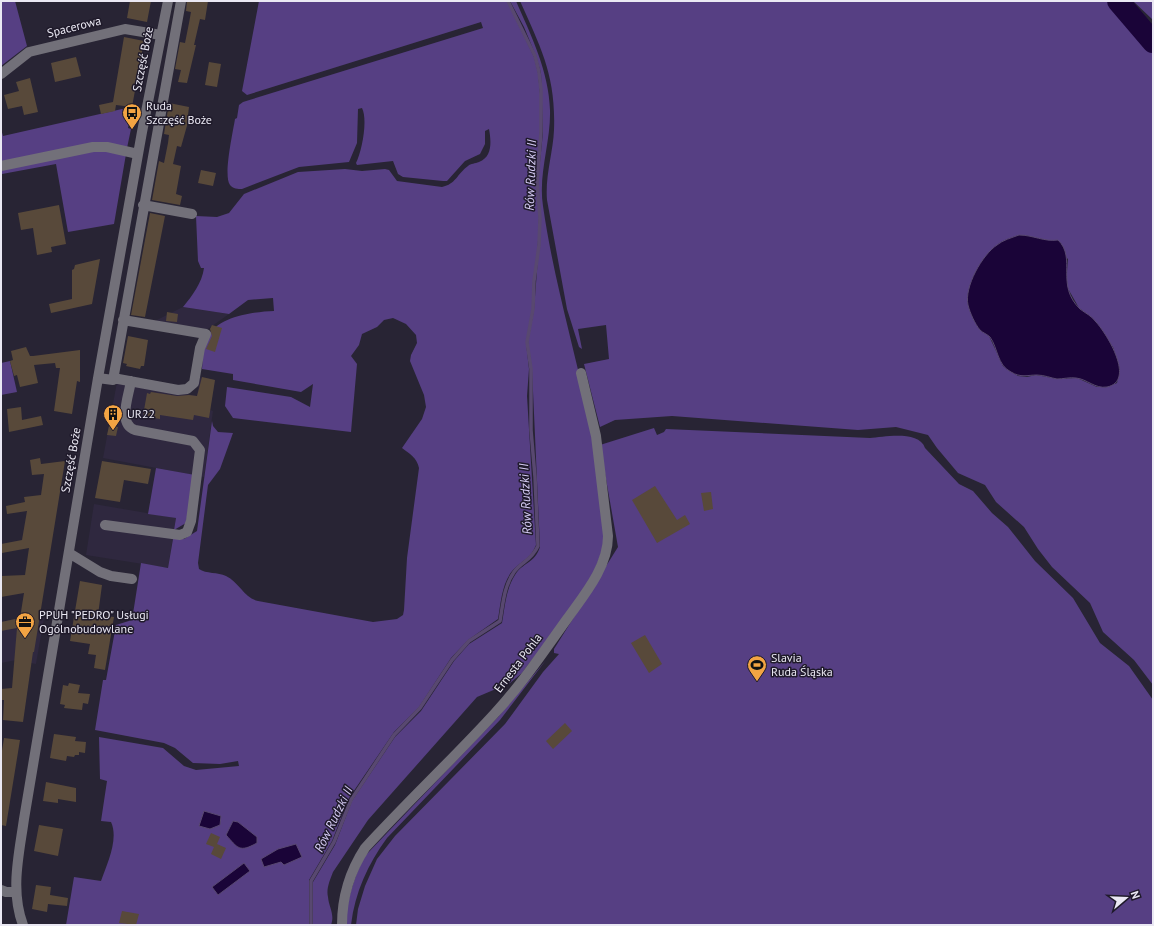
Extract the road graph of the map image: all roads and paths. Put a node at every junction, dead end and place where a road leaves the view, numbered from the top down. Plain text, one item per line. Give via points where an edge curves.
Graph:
1 (168, 1) edge
2 (181, 1) edge
3 (161, 35) junction
4 (1, 74) edge
5 (138, 154) junction
6 (1, 166) edge
7 (143, 205) junction
8 (192, 214) dead end
9 (123, 320) junction
10 (581, 374) dead end
11 (98, 378) junction
12 (113, 378) junction
13 (132, 381) junction
14 (105, 525) dead end
15 (69, 553) junction
16 (132, 579) dead end
17 (1, 890) edge
18 (15, 892) junction
19 (23, 925) edge
20 (342, 925) edge

1 - 3 street, Szczęść Boże
2 - 7 street
3 - 4 street, Spacerowa via 125,29 51,46 29,52
3 - 5 street, Szczęść Boże
5 - 6 street via 107,147 93,147
5 - 11 street, Szczęść Boże
7 - 8 street
7 - 9 street
9 - 12 street
9 - 13 street via 206,334 191,387 178,390
10 - 20 street, Ernesta Pohla via 598,451 608,536 604,560 591,586 541,658 507,700 365,848 347,885
11 - 12 street
11 - 15 street, Szczęść Boże
12 - 13 street
13 - 14 street via 125,418 129,426 136,430 193,442 200,450 191,521 187,532 180,535
15 - 16 street via 100,572
15 - 18 street, Szczęść Boże via 24,819
17 - 18 street
18 - 19 street, Szczęść Boże via 16,905

